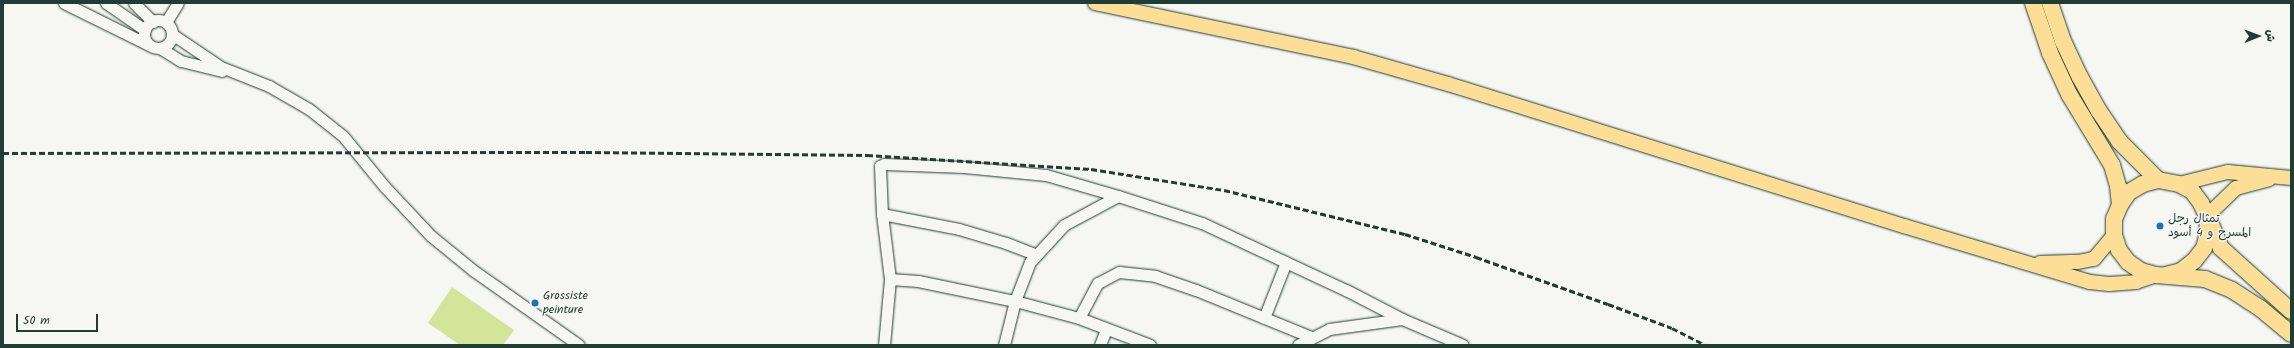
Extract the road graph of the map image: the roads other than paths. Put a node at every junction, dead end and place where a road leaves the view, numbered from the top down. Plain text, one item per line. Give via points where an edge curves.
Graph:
1 (64, 3) edge
2 (106, 3) edge
3 (134, 3) edge
4 (167, 3) edge
5 (178, 3) edge
6 (1095, 3) edge
7 (2033, 3) edge
8 (2050, 3) edge
9 (166, 22) junction
10 (149, 26) junction
11 (172, 34) junction
12 (154, 47) junction
13 (240, 73) junction
14 (2275, 178) junction
15 (2291, 178) edge
16 (2158, 180) junction
17 (2179, 184) junction
18 (1118, 196) junction
19 (2120, 204) junction
20 (882, 214) junction
21 (2207, 216) junction
22 (2114, 235) junction
23 (1037, 255) junction
24 (1286, 262) junction
25 (2027, 264) junction
26 (2161, 275) junction
27 (890, 279) junction
28 (1015, 301) junction
29 (2291, 311) edge
30 (1079, 318) junction
31 (1264, 318) junction
32 (1402, 319) junction
33 (1106, 329) junction
34 (2291, 334) edge
35 (1311, 337) junction
36 (579, 345) edge
37 (884, 345) edge
38 (1004, 345) edge
39 (1100, 345) edge
40 (1150, 345) edge
41 (1298, 345) edge
42 (1463, 345) edge

1 - 12 street
2 - 10 street
3 - 10 street
4 - 9 street
5 - 9 street
6 - 25 main road via 1360,59
7 - 19 highway via 2050,53 2069,94 2112,165
8 - 16 highway via 2063,41 2099,111 2119,141
9 - 10 street
9 - 11 street
10 - 12 street via 146,41
11 - 12 street via 169,42
11 - 13 street via 221,66
12 - 13 street via 181,62
13 - 36 street via 270,86 310,109 343,136 384,186 431,236 474,271
14 - 15 main road
14 - 17 main road via 2228,172
14 - 21 main road via 2236,188
16 - 17 highway
16 - 19 highway via 2136,188
17 - 21 highway via 2192,191 2201,202
18 - 20 street via 1046,175 964,167 884,164 879,170
18 - 23 street via 1064,225
18 - 24 street via 1202,223
19 - 22 highway via 2114,219
20 - 23 street via 959,229
20 - 27 street
21 - 26 highway via 2208,233 2204,248 2198,257 2181,271
21 - 29 highway via 2221,248
22 - 25 main road via 2094,259
22 - 26 highway via 2119,250 2128,262 2141,271
23 - 28 street via 1030,262
24 - 31 street
24 - 32 street
25 - 26 main road via 2090,282 2109,284 2136,282
26 - 34 highway via 2205,279 2232,290 2260,308
27 - 28 street via 918,281
27 - 37 street
28 - 30 street
28 - 38 street
30 - 31 street via 1098,283 1119,272 1155,276
30 - 33 street
31 - 35 street
32 - 35 street via 1329,330
32 - 42 street
33 - 39 street
33 - 40 street
35 - 41 street

